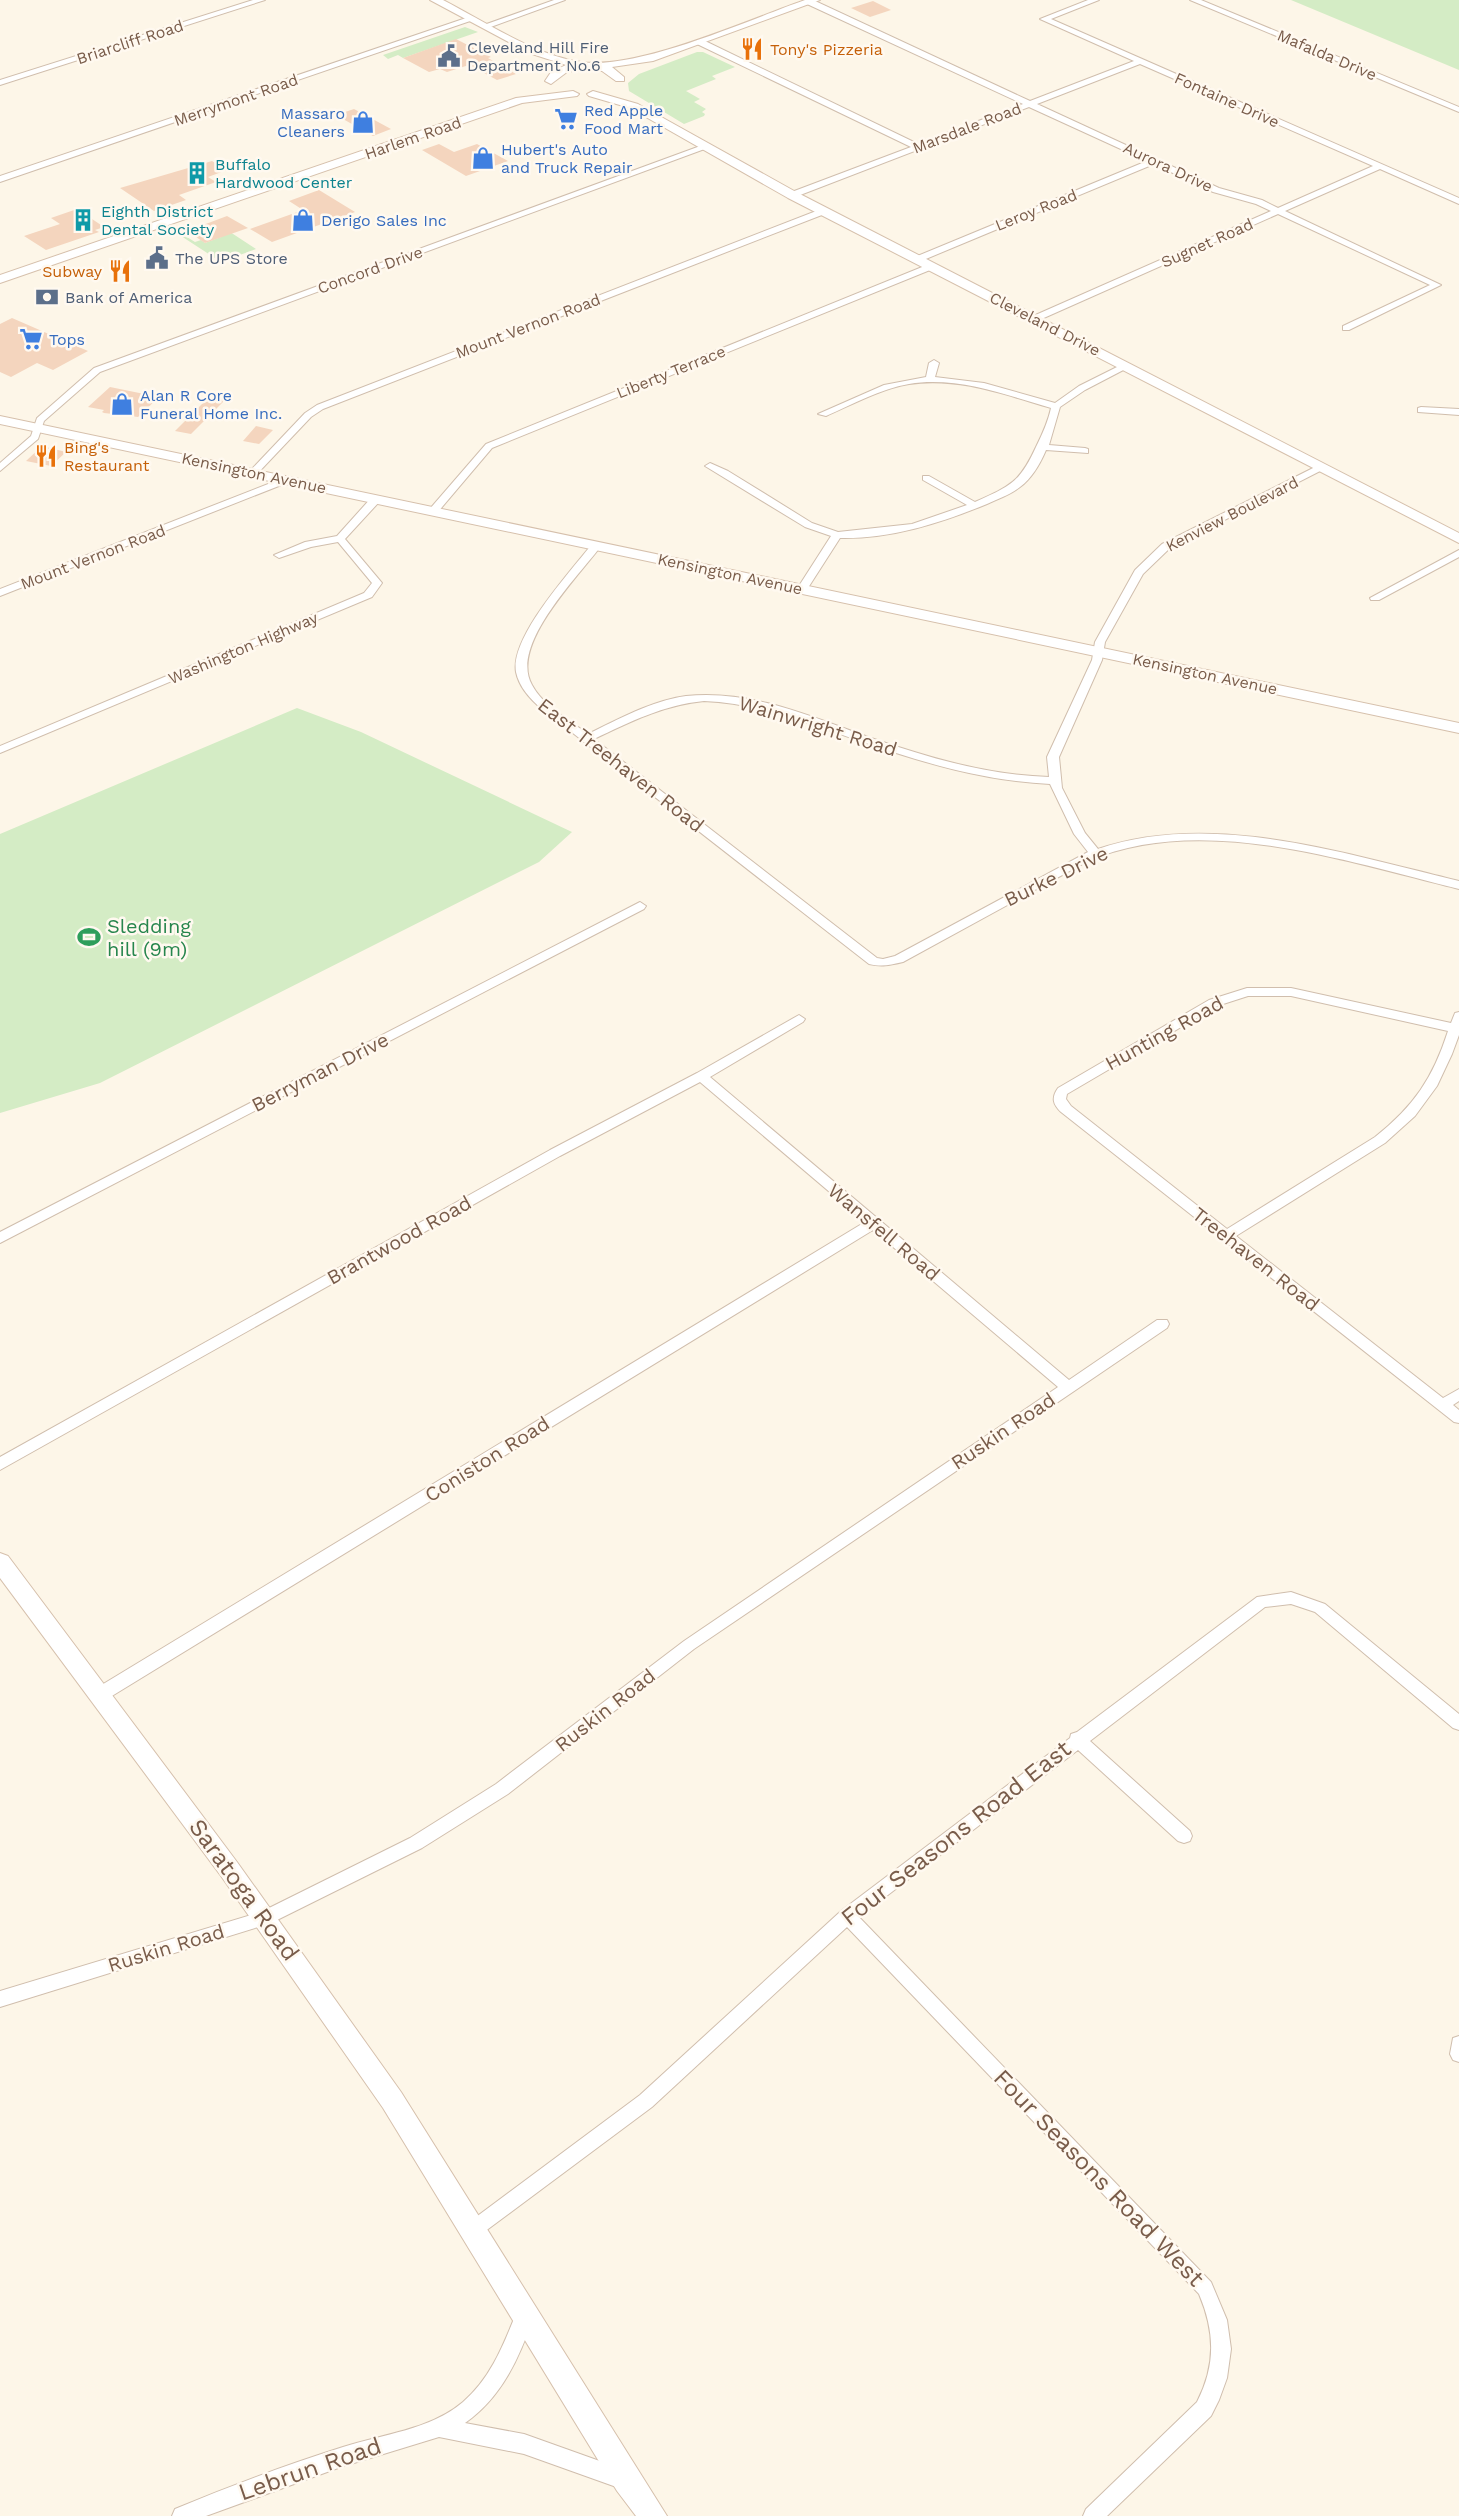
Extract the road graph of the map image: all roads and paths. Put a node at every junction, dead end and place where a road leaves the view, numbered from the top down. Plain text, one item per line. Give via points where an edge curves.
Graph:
1 (261, 0) edge
2 (435, 0) edge
3 (561, 0) edge
4 (1095, 0) edge
5 (1194, 0) edge
6 (812, 1) edge
7 (472, 19) junction
8 (485, 26) junction
9 (700, 42) junction
10 (533, 51) junction
11 (649, 59) junction
12 (1141, 62) junction
13 (581, 66) junction
14 (597, 66) junction
15 (552, 78) junction
16 (618, 82) junction
17 (0, 83) edge
18 (573, 93) junction
19 (593, 94) junction
20 (520, 100) junction
21 (1030, 104) junction
22 (634, 106) junction
23 (1459, 110) edge
24 (706, 147) junction
25 (918, 147) junction
26 (1154, 161) junction
27 (1380, 166) junction
28 (0, 179) edge
29 (792, 195) junction
30 (1459, 201) edge
31 (824, 211) junction
32 (1278, 211) junction
33 (918, 259) junction
34 (932, 266) junction
35 (0, 279) edge
36 (1034, 319) junction
37 (1346, 328) dead end
38 (934, 363) dead end
39 (1126, 366) junction
40 (930, 379) junction
41 (1056, 406) junction
42 (1420, 410) dead end
43 (1459, 412) edge
44 (823, 414) dead end
45 (0, 420) edge
46 (38, 428) junction
47 (1041, 447) junction
48 (1085, 451) dead end
49 (710, 466) dead end
50 (1321, 467) junction
51 (0, 468) edge
52 (253, 473) junction
53 (926, 478) dead end
54 (286, 480) junction
55 (376, 499) junction
56 (975, 506) junction
57 (433, 511) junction
58 (837, 535) junction
59 (340, 539) junction
60 (1459, 539) edge
61 (596, 546) junction
62 (1459, 553) edge
63 (279, 555) dead end
64 (802, 589) junction
65 (0, 592) edge
66 (1375, 597) dead end
67 (1098, 652) junction
68 (1459, 728) edge
69 (586, 739) junction
70 (0, 750) edge
71 (1054, 781) junction
72 (1096, 854) junction
73 (763, 876) joint
74 (1459, 885) edge
75 (639, 906) dead end
76 (799, 1018) dead end
77 (1457, 1022) edge
78 (701, 1076) junction
79 (1058, 1097) joint
80 (874, 1223) junction
81 (1226, 1236) junction
82 (0, 1238) edge
83 (1162, 1324) dead end
84 (1067, 1387) junction
85 (1459, 1394) edge
86 (1443, 1406) junction
87 (1459, 1418) edge
88 (0, 1464) edge
89 (0, 1562) edge
90 (101, 1694) junction
91 (1459, 1723) edge
92 (1077, 1739) junction
93 (1184, 1836) dead end
94 (847, 1916) junction
95 (265, 1918) junction
96 (0, 1999) edge
97 (1459, 2044) edge
98 (1459, 2054) edge
99 (474, 2229) junction
100 (525, 2314) junction
101 (440, 2428) junction
102 (627, 2481) junction
103 (182, 2516) edge
104 (653, 2516) edge
105 (1094, 2516) edge

1 - 17 street, Briarcliff Road
2 - 7 street
3 - 8 street
4 - 12 street, Fontaine Drive via 1044,19
5 - 23 street, Mafalda Drive
6 - 9 street
6 - 21 street, Aurora Drive
7 - 8 street
7 - 28 street, Merrymont Road
8 - 10 street
9 - 11 street
9 - 25 street
10 - 13 street
10 - 15 street
11 - 14 street
11 - 16 street
12 - 21 street, Marsdale Road
12 - 27 street, Fontaine Drive
13 - 14 street
13 - 15 street, Harlem Road via 565,69
14 - 16 street via 610,69
15 - 18 street via 560,90
15 - 20 street, Harlem Road
16 - 19 street
16 - 22 street, Cleveland Drive
18 - 19 street, Harlem Road
18 - 20 street, Harlem Road
19 - 22 street, Cleveland Drive
20 - 35 street, Harlem Road
21 - 25 street, Marsdale Road
21 - 26 street, Aurora Drive
22 - 24 street, Cleveland Drive
24 - 29 street, Cleveland Drive
24 - 46 street, Concord Drive via 97,370 40,420
25 - 29 street, Marsdale Road
26 - 32 street, Aurora Drive via 1216,190
26 - 33 street, Leroy Road
27 - 30 street, Fontaine Drive
27 - 32 street, Sugnet Road
29 - 31 street, Cleveland Drive
31 - 33 street, Cleveland Drive
31 - 52 street, Mount Vernon Road via 321,407 308,415
32 - 36 street, Sugnet Road
32 - 37 street, Aurora Drive via 1437,285
33 - 34 street, Cleveland Drive
34 - 36 street, Cleveland Drive
34 - 57 street, Liberty Terrace via 489,446
36 - 39 street, Cleveland Drive
38 - 40 street
39 - 41 street
39 - 50 street, Cleveland Drive
40 - 41 street via 968,383
40 - 44 street via 893,385
41 - 47 street
42 - 43 street
45 - 46 street, Kensington Avenue
46 - 51 street, Concord Drive via 35,437
46 - 52 street, Kensington Avenue
47 - 48 street
47 - 56 street via 1030,471 1018,483
49 - 58 street via 732,475 803,520
50 - 60 street, Cleveland Drive
50 - 67 street, Kenview Boulevard via 1160,551 1139,572
52 - 54 street, Kensington Avenue
53 - 56 street
54 - 55 street, Kensington Avenue
54 - 65 street, Mount Vernon Road
55 - 57 street, Kensington Avenue
55 - 59 street
56 - 58 street via 917,528
57 - 61 street, Kensington Avenue
58 - 64 street
59 - 63 street via 309,544
59 - 70 street, Washington Highway via 377,583 368,595
61 - 64 street, Kensington Avenue
61 - 69 street, East Treehaven Road via 525,644 520,664 525,682 539,702
62 - 66 street
64 - 67 street, Kensington Avenue
67 - 68 street, Kensington Avenue
67 - 71 street, Kenview Boulevard via 1053,757
69 - 71 street, Wainwright Road via 668,703 722,698 788,713 959,769 996,777
69 - 73 street, East Treehaven Road
71 - 72 street, Kenview Boulevard via 1067,812
72 - 73 street, Burke Drive via 900,958 883,963 866,956
72 - 74 street, Burke Drive via 1147,841 1235,840 1291,847
75 - 82 street, Berryman Drive
76 - 78 street, Brantwood Road
77 - 79 street, Hunting Road via 1291,992 1247,992 1213,1003 1062,1091
77 - 81 street via 1432,1087 1402,1123
78 - 80 street, Wansfell Road
78 - 88 street, Brantwood Road via 555,1153
79 - 81 street, Treehaven Road via 1066,1109
80 - 84 street, Wansfell Road
80 - 90 street, Coniston Road
81 - 86 street, Treehaven Road
83 - 84 street, Ruskin Road
84 - 95 street, Ruskin Road via 689,1645 502,1789 416,1843
85 - 86 street
86 - 87 street, Treehaven Road
89 - 90 street, Saratoga Road
90 - 95 street, Saratoga Road
91 - 92 street, Four Seasons Road East via 1320,1608 1277,1597 1252,1606
92 - 93 street
92 - 94 street, Four Seasons Road East
94 - 99 street, Four Seasons Road East via 646,2101
94 - 105 street, Four Seasons Road West via 1205,2288 1216,2310 1223,2336 1223,2362 1217,2387 1204,2409
95 - 96 street, Ruskin Road
95 - 99 street, Saratoga Road via 392,2100
97 - 98 street
99 - 100 street
100 - 101 street, Lebrun Road via 517,2341 487,2390
100 - 102 street
101 - 102 street, Lebrun Road via 524,2444
101 - 103 street, Lebrun Road via 336,2458
102 - 104 street

